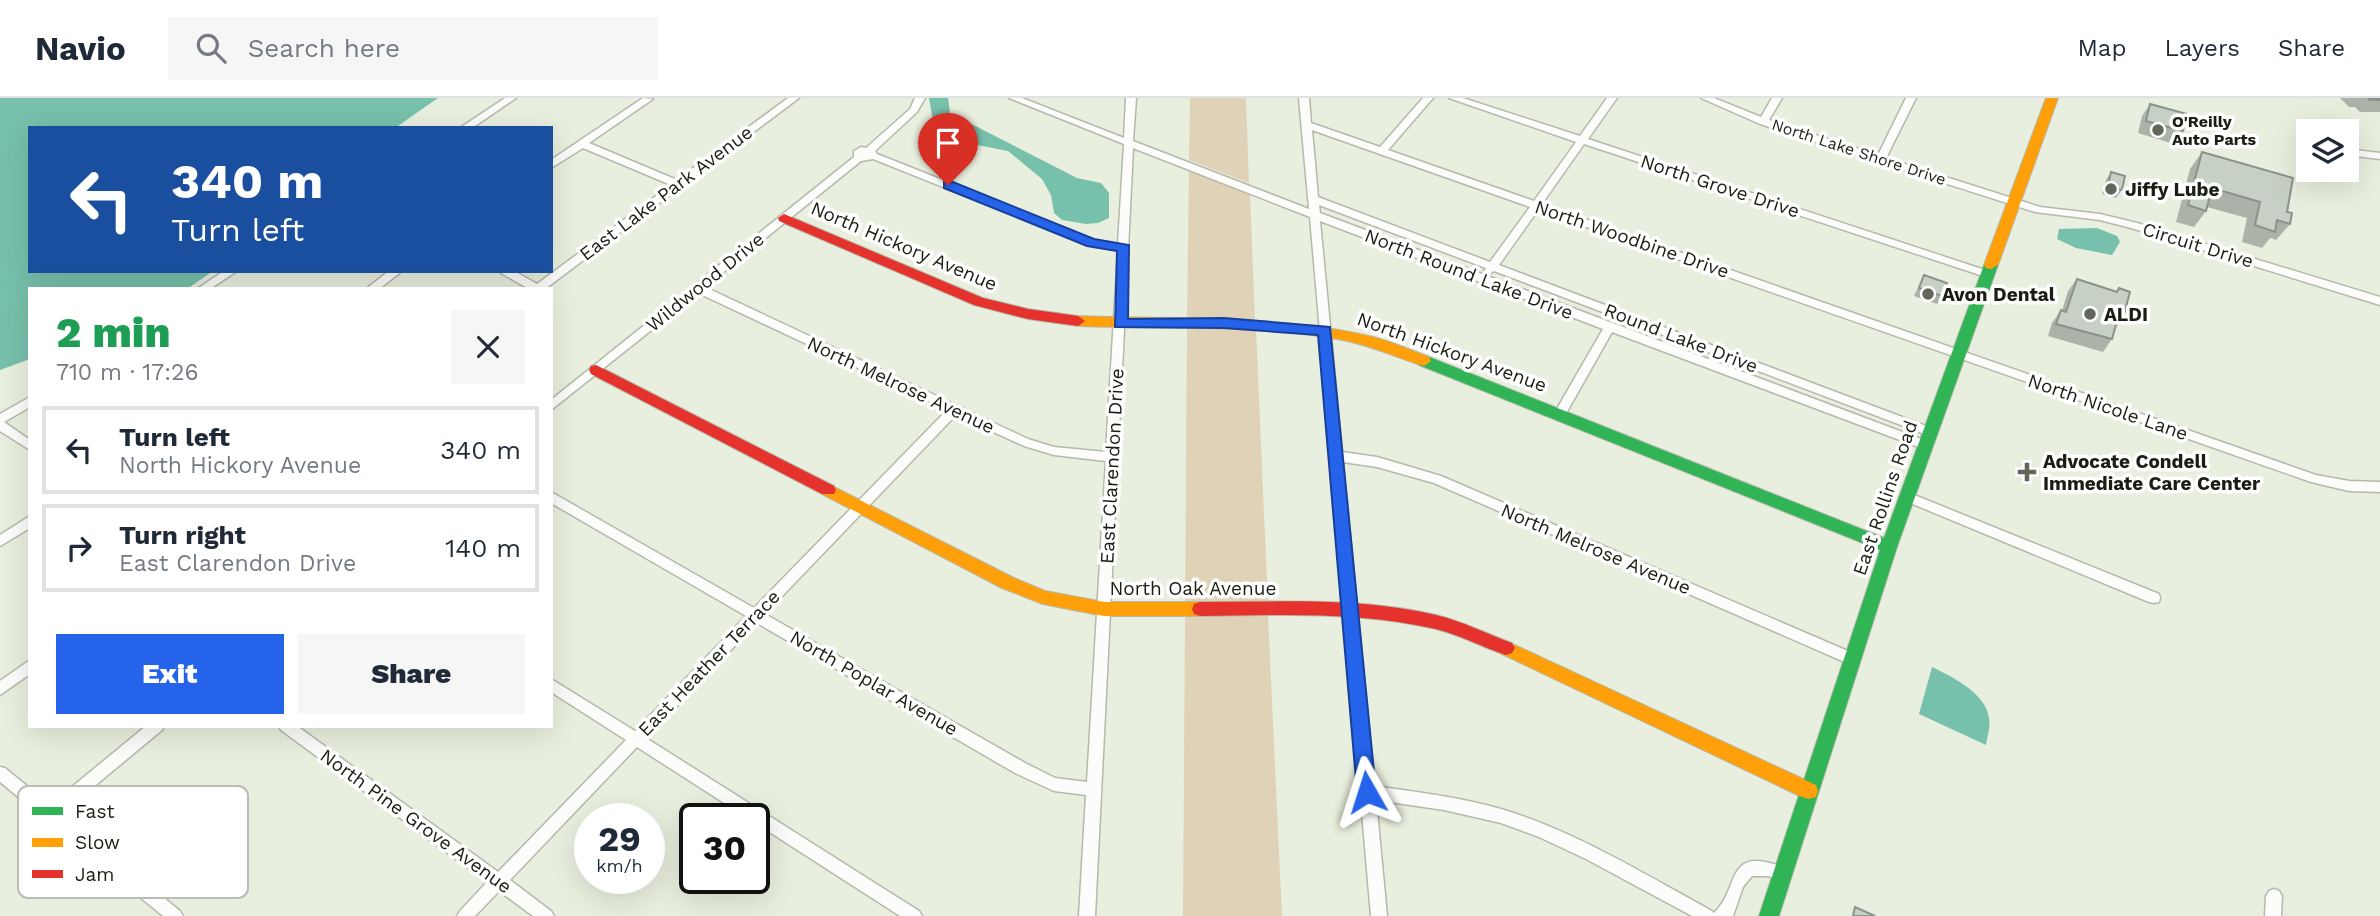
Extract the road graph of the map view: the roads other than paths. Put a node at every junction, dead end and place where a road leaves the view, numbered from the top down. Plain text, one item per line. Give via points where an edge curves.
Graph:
1 (511, 98) edge
2 (794, 98) edge
3 (920, 98) edge
4 (1014, 98) edge
5 (1131, 98) edge
6 (1304, 98) edge
7 (1428, 98) edge
8 (1454, 98) edge
9 (1612, 98) edge
10 (1706, 98) edge
11 (1777, 98) edge
12 (1911, 98) edge
13 (2052, 98) edge
14 (648, 99) edge
15 (1420, 107) joint
16 (1763, 122) junction
17 (1307, 125) junction
18 (468, 126) edge
19 (1582, 140) junction
20 (1129, 142) junction
21 (583, 144) junction
22 (1382, 151) junction
23 (871, 152) junction
24 (2359, 153) edge
25 (2380, 156) edge
26 (1880, 160) junction
27 (553, 164) edge
28 (678, 184) junction
29 (1313, 199) junction
30 (2013, 202) junction
31 (1535, 206) junction
32 (1315, 214) junction
33 (785, 218) junction
34 (1124, 248) junction
35 (1492, 267) junction
36 (229, 273) edge
37 (394, 273) edge
38 (509, 273) edge
39 (1987, 274) junction
40 (1483, 280) junction
41 (205, 287) edge
42 (374, 287) edge
43 (534, 287) edge
44 (541, 287) edge
45 (697, 288) junction
46 (2380, 301) edge
47 (1120, 324) junction
48 (1609, 327) junction
49 (1325, 331) junction
50 (1957, 354) junction
51 (596, 370) junction
52 (28, 402) edge
53 (553, 404) edge
54 (953, 411) junction
55 (1560, 414) junction
56 (0, 419) edge
57 (0, 425) edge
58 (1927, 438) junction
59 (28, 445) edge
60 (1336, 456) junction
61 (1113, 457) junction
62 (2380, 487) edge
63 (1907, 497) junction
64 (553, 498) edge
65 (860, 507) junction
66 (28, 522) edge
67 (0, 541) edge
68 (1889, 547) junction
69 (2154, 598) dead end
70 (1104, 609) junction
71 (1349, 611) junction
72 (756, 615) junction
73 (1852, 659) junction
74 (28, 668) edge
75 (553, 686) edge
76 (0, 689) edge
77 (155, 728) edge
78 (289, 728) edge
79 (638, 738) junction
80 (0, 774) edge
81 (84, 786) edge
82 (18, 788) edge
83 (1094, 790) junction
84 (1809, 791) junction
85 (1367, 792) junction
86 (1783, 874) junction
87 (499, 882) junction
88 (2274, 896) dead end
89 (154, 898) edge
90 (176, 916) edge
91 (466, 916) edge
92 (546, 916) edge
93 (914, 916) edge
94 (1087, 916) edge
95 (1379, 916) edge
96 (1707, 916) edge
97 (1720, 916) edge
98 (1769, 916) edge
99 (2273, 916) edge

1 - 18 street
2 - 28 street, East Lake Park Avenue
3 - 23 street, Wildwood Drive via 914,110
4 - 20 street, North Round Lake Drive
5 - 20 street, East Clarendon Drive
6 - 17 street
7 - 15 street
8 - 19 street, North Grove Drive
9 - 19 street
10 - 16 street, North Lake Shore Drive
11 - 16 street
12 - 26 street
13 - 30 street, East Rollins Road
14 - 21 street
15 - 22 street
16 - 26 street, North Lake Shore Drive
17 - 22 street, North Woodbine Drive
17 - 29 street
19 - 31 street
19 - 39 street, North Grove Drive
20 - 32 street, North Round Lake Drive
20 - 34 street, East Clarendon Drive
21 - 27 street
21 - 28 street
22 - 31 street, North Woodbine Drive
23 - 33 street, Wildwood Drive via 859,151 859,158
23 - 34 street via 1092,243
24 - 25 street
26 - 30 street, North Lake Shore Drive
28 - 44 street, East Lake Park Avenue
29 - 32 street
29 - 35 street, Round Lake Drive
30 - 39 street, East Rollins Road
30 - 46 street, Circuit Drive via 2143,228
31 - 35 street
31 - 50 street, North Woodbine Drive
32 - 40 street, North Round Lake Drive
32 - 49 street
33 - 45 street, Wildwood Drive
33 - 47 street, North Hickory Avenue via 979,302 1052,319
34 - 47 street, East Clarendon Drive
35 - 40 street
35 - 58 street, Round Lake Drive
36 - 41 street
37 - 42 street
38 - 43 street
39 - 50 street, East Rollins Road
40 - 48 street, North Round Lake Drive
45 - 51 street, Wildwood Drive
45 - 54 street, North Melrose Avenue
47 - 49 street, North Hickory Avenue via 1224,323
47 - 61 street, East Clarendon Drive
48 - 55 street
48 - 58 street, North Round Lake Drive
49 - 55 street, North Hickory Avenue via 1376,342
49 - 60 street
50 - 58 street, East Rollins Road
50 - 62 street, North Nicole Lane via 2315,479
51 - 53 street, Wildwood Drive
51 - 65 street, North Oak Avenue
52 - 56 street
54 - 61 street, North Melrose Avenue via 1044,448
54 - 65 street, East Heather Terrace
55 - 68 street, North Hickory Avenue
57 - 59 street
58 - 63 street, East Rollins Road
60 - 71 street
60 - 73 street, North Melrose Avenue via 1437,479
61 - 70 street, East Clarendon Drive
63 - 68 street, East Rollins Road
63 - 69 street
64 - 72 street, North Poplar Avenue
65 - 70 street, North Oak Avenue via 1031,593 1071,606
65 - 72 street, East Heather Terrace
66 - 67 street
68 - 73 street, East Rollins Road
70 - 71 street, North Oak Avenue
70 - 83 street, East Clarendon Drive
71 - 84 street, North Oak Avenue via 1405,616 1474,634
71 - 85 street
72 - 79 street, East Heather Terrace
72 - 83 street, North Poplar Avenue via 1020,768 1054,784
73 - 84 street, East Rollins Road
74 - 76 street
75 - 79 street
77 - 81 street
78 - 87 street, North Pine Grove Avenue
79 - 87 street, East Heather Terrace
79 - 93 street
80 - 82 street
83 - 94 street, East Clarendon Drive
84 - 86 street, East Rollins Road
85 - 95 street
85 - 96 street via 1465,806 1519,822
86 - 97 street via 1764,866 1750,868 1740,875 1726,915
86 - 98 street, East Rollins Road
87 - 91 street, East Heather Terrace
87 - 92 street, North Pine Grove Avenue
88 - 99 street
89 - 90 street

